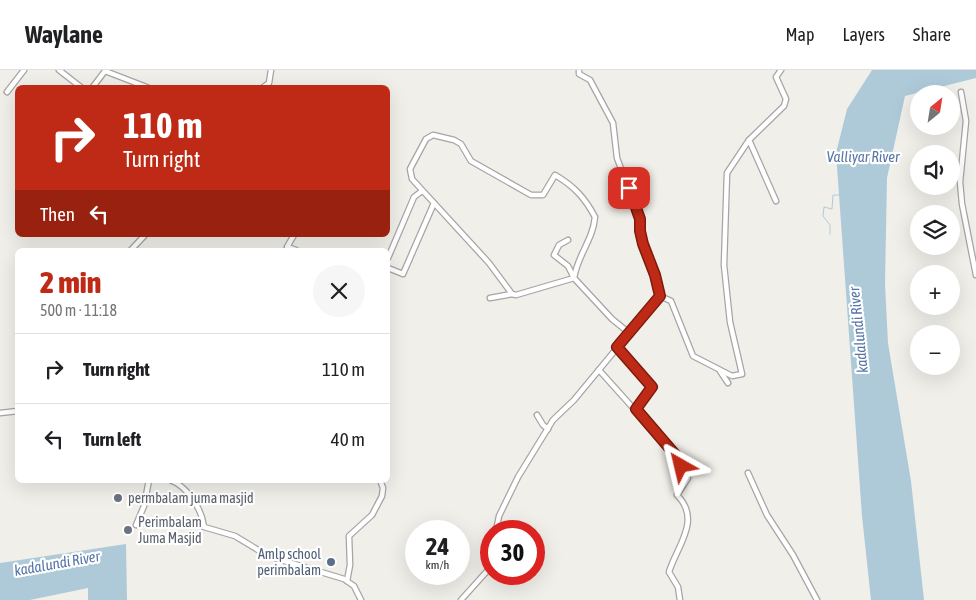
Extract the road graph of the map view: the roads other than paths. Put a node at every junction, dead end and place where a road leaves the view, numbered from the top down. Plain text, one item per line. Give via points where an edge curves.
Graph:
1 (24, 70) edge
2 (59, 70) edge
3 (271, 70) edge
4 (579, 70) edge
5 (781, 70) edge
6 (78, 85) edge
7 (94, 85) edge
8 (142, 85) edge
9 (266, 85) edge
10 (7, 92) dead end
11 (961, 92) dead end
12 (749, 140) junction
13 (422, 191) junction
14 (776, 201) dead end
15 (434, 203) junction
16 (642, 236) dead end
17 (143, 237) edge
18 (293, 237) edge
19 (568, 240) dead end
20 (643, 242) junction
21 (133, 248) edge
22 (290, 248) edge
23 (390, 253) edge
24 (390, 269) edge
25 (976, 275) edge
26 (574, 278) junction
27 (512, 294) junction
28 (660, 296) junction
29 (490, 298) dead end
30 (628, 332) junction
31 (617, 347) junction
32 (599, 370) junction
33 (720, 370) junction
34 (728, 383) dead end
35 (636, 409) junction
36 (15, 411) edge
37 (0, 413) edge
38 (537, 415) dead end
39 (548, 429) junction
40 (748, 473) dead end
41 (148, 483) edge
42 (183, 483) edge
43 (381, 483) edge
44 (498, 520) edge
45 (136, 525) dead end
46 (480, 579) edge
47 (347, 581) junction
48 (361, 600) edge
49 (461, 600) edge
50 (680, 600) edge
51 (818, 600) edge

1 - 10 street
2 - 6 street
3 - 9 street
4 - 20 street via 579,74 590,80 613,123 617,158 640,219
5 - 12 street via 776,77 786,99 784,106
7 - 8 street via 106,70
11 - 25 street via 966,121 960,182
12 - 14 street
12 - 33 street via 727,172 724,239 730,322 742,374 732,376
13 - 15 street
13 - 23 street via 414,197
13 - 26 street via 412,179 410,170 426,139 433,135 461,144 471,162 532,195 543,195 555,175 583,197 595,217 591,237 577,262
15 - 24 street via 403,274
15 - 27 street via 490,263
16 - 20 street
17 - 21 street
18 - 22 street via 287,247
19 - 26 street via 559,245 554,255 568,266
20 - 28 street
26 - 27 street
26 - 30 street
27 - 29 street
28 - 30 street
28 - 33 street via 671,302 693,356
30 - 31 street
31 - 32 street
31 - 35 street via 652,387
32 - 35 street
32 - 39 street
33 - 34 street
35 - 50 street via 678,458 688,478 677,495 685,505 687,531 669,572 678,587
36 - 37 street
38 - 39 street
39 - 44 street via 518,477
40 - 51 street via 768,516
41 - 45 street
42 - 47 street via 204,526 235,536 268,556
43 - 47 street via 383,488 377,508 366,523 349,536
46 - 49 street
47 - 48 street via 354,586

